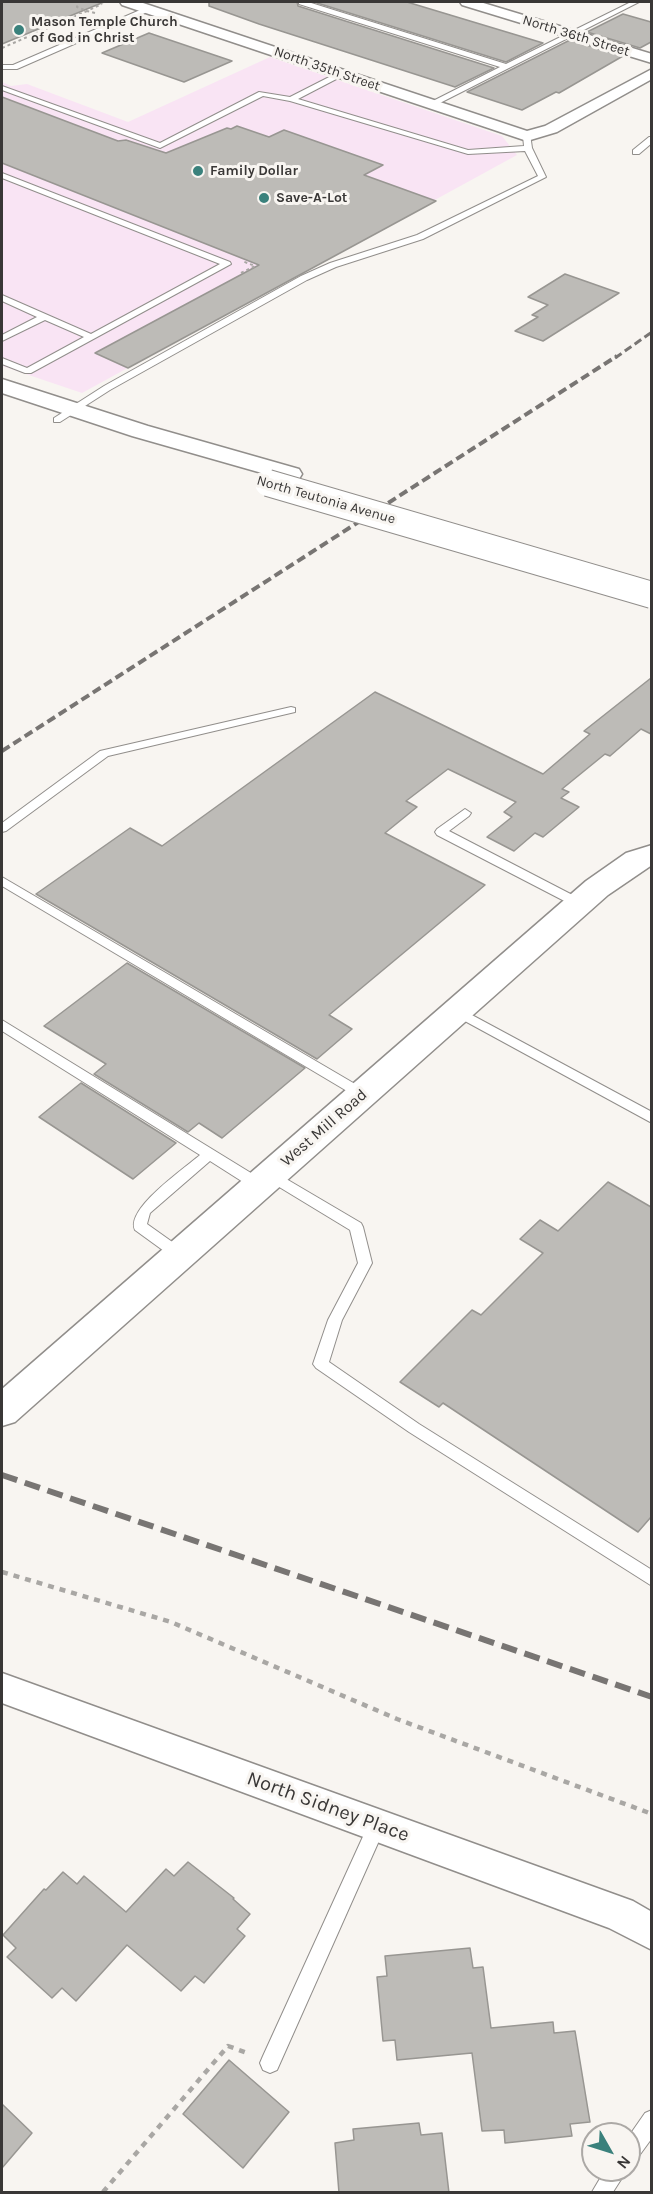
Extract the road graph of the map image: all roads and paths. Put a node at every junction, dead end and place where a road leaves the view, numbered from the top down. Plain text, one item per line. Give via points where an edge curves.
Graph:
1 (77, 2) edge
2 (127, 2) edge
3 (302, 2) edge
4 (467, 2) edge
5 (633, 2) edge
6 (150, 9) junction
7 (571, 34) junction
8 (2, 48) edge
9 (651, 59) edge
10 (2, 67) edge
11 (507, 67) junction
12 (342, 73) junction
13 (651, 73) edge
14 (2, 88) edge
15 (291, 99) junction
16 (434, 104) junction
17 (651, 140) edge
18 (527, 142) junction
19 (636, 152) dead end
20 (2, 175) edge
21 (233, 258) dead end
22 (234, 277) dead end
23 (2, 298) edge
24 (44, 316) junction
25 (2, 338) edge
26 (91, 338) junction
27 (2, 361) edge
28 (2, 386) edge
29 (2, 402) edge
30 (65, 415) junction
31 (279, 479) junction
32 (651, 578) edge
33 (651, 595) edge
34 (291, 710) dead end
35 (465, 813) dead end
36 (2, 828) edge
37 (651, 854) edge
38 (2, 881) edge
39 (580, 904) junction
40 (457, 1011) junction
41 (2, 1025) edge
42 (362, 1094) junction
43 (651, 1118) edge
44 (210, 1154) junction
45 (265, 1180) junction
46 (180, 1255) junction
47 (2, 1411) edge
48 (2, 1572) edge
49 (651, 1579) edge
50 (2, 1688) edge
51 (651, 1814) edge
52 (377, 1825) junction
53 (651, 1932) edge
54 (270, 2063) joint
55 (651, 2120) edge
56 (641, 2135) edge
57 (103, 2193) edge

1 - 8 path via 77,7 87,10
2 - 6 street, North 35th Street
3 - 11 lane
4 - 7 street, North 36th Street
5 - 7 lane
6 - 10 lane via 14,67
6 - 12 street, North 35th Street
7 - 9 street, North 36th Street
7 - 11 lane
11 - 16 lane
12 - 15 lane
12 - 16 street, North 35th Street
13 - 18 street
14 - 15 lane via 160,146 262,94
15 - 18 lane via 468,152
16 - 18 street, North 35th Street
17 - 19 lane
18 - 30 lane via 542,177 420,237 304,278
20 - 26 lane via 227,264
21 - 22 path via 255,266
23 - 24 lane
24 - 25 lane
24 - 26 lane
26 - 27 lane via 28,371
28 - 30 main road, North Teutonia Avenue
29 - 30 main road, North Teutonia Avenue
30 - 31 main road, North Teutonia Avenue
31 - 32 main road, North Teutonia Avenue
31 - 33 main road, North Teutonia Avenue, bridge
34 - 36 lane via 104,753
35 - 39 lane via 441,832
37 - 39 main road, West Mill Road via 612,876
38 - 42 lane
39 - 40 main road, West Mill Road
40 - 42 main road, West Mill Road
40 - 43 lane
41 - 44 lane
42 - 45 main road, West Mill Road
44 - 45 lane
44 - 46 lane via 145,1210 141,1218 140,1226
45 - 46 main road, West Mill Road
45 - 49 lane via 356,1227 365,1263 335,1320 321,1364
46 - 47 main road, West Mill Road
48 - 51 path via 171,1622 397,1719
50 - 52 street, North Sidney Place
52 - 53 street, North Sidney Place via 620,1914
52 - 54 lane
54 - 57 path via 228,2046
55 - 56 lane

